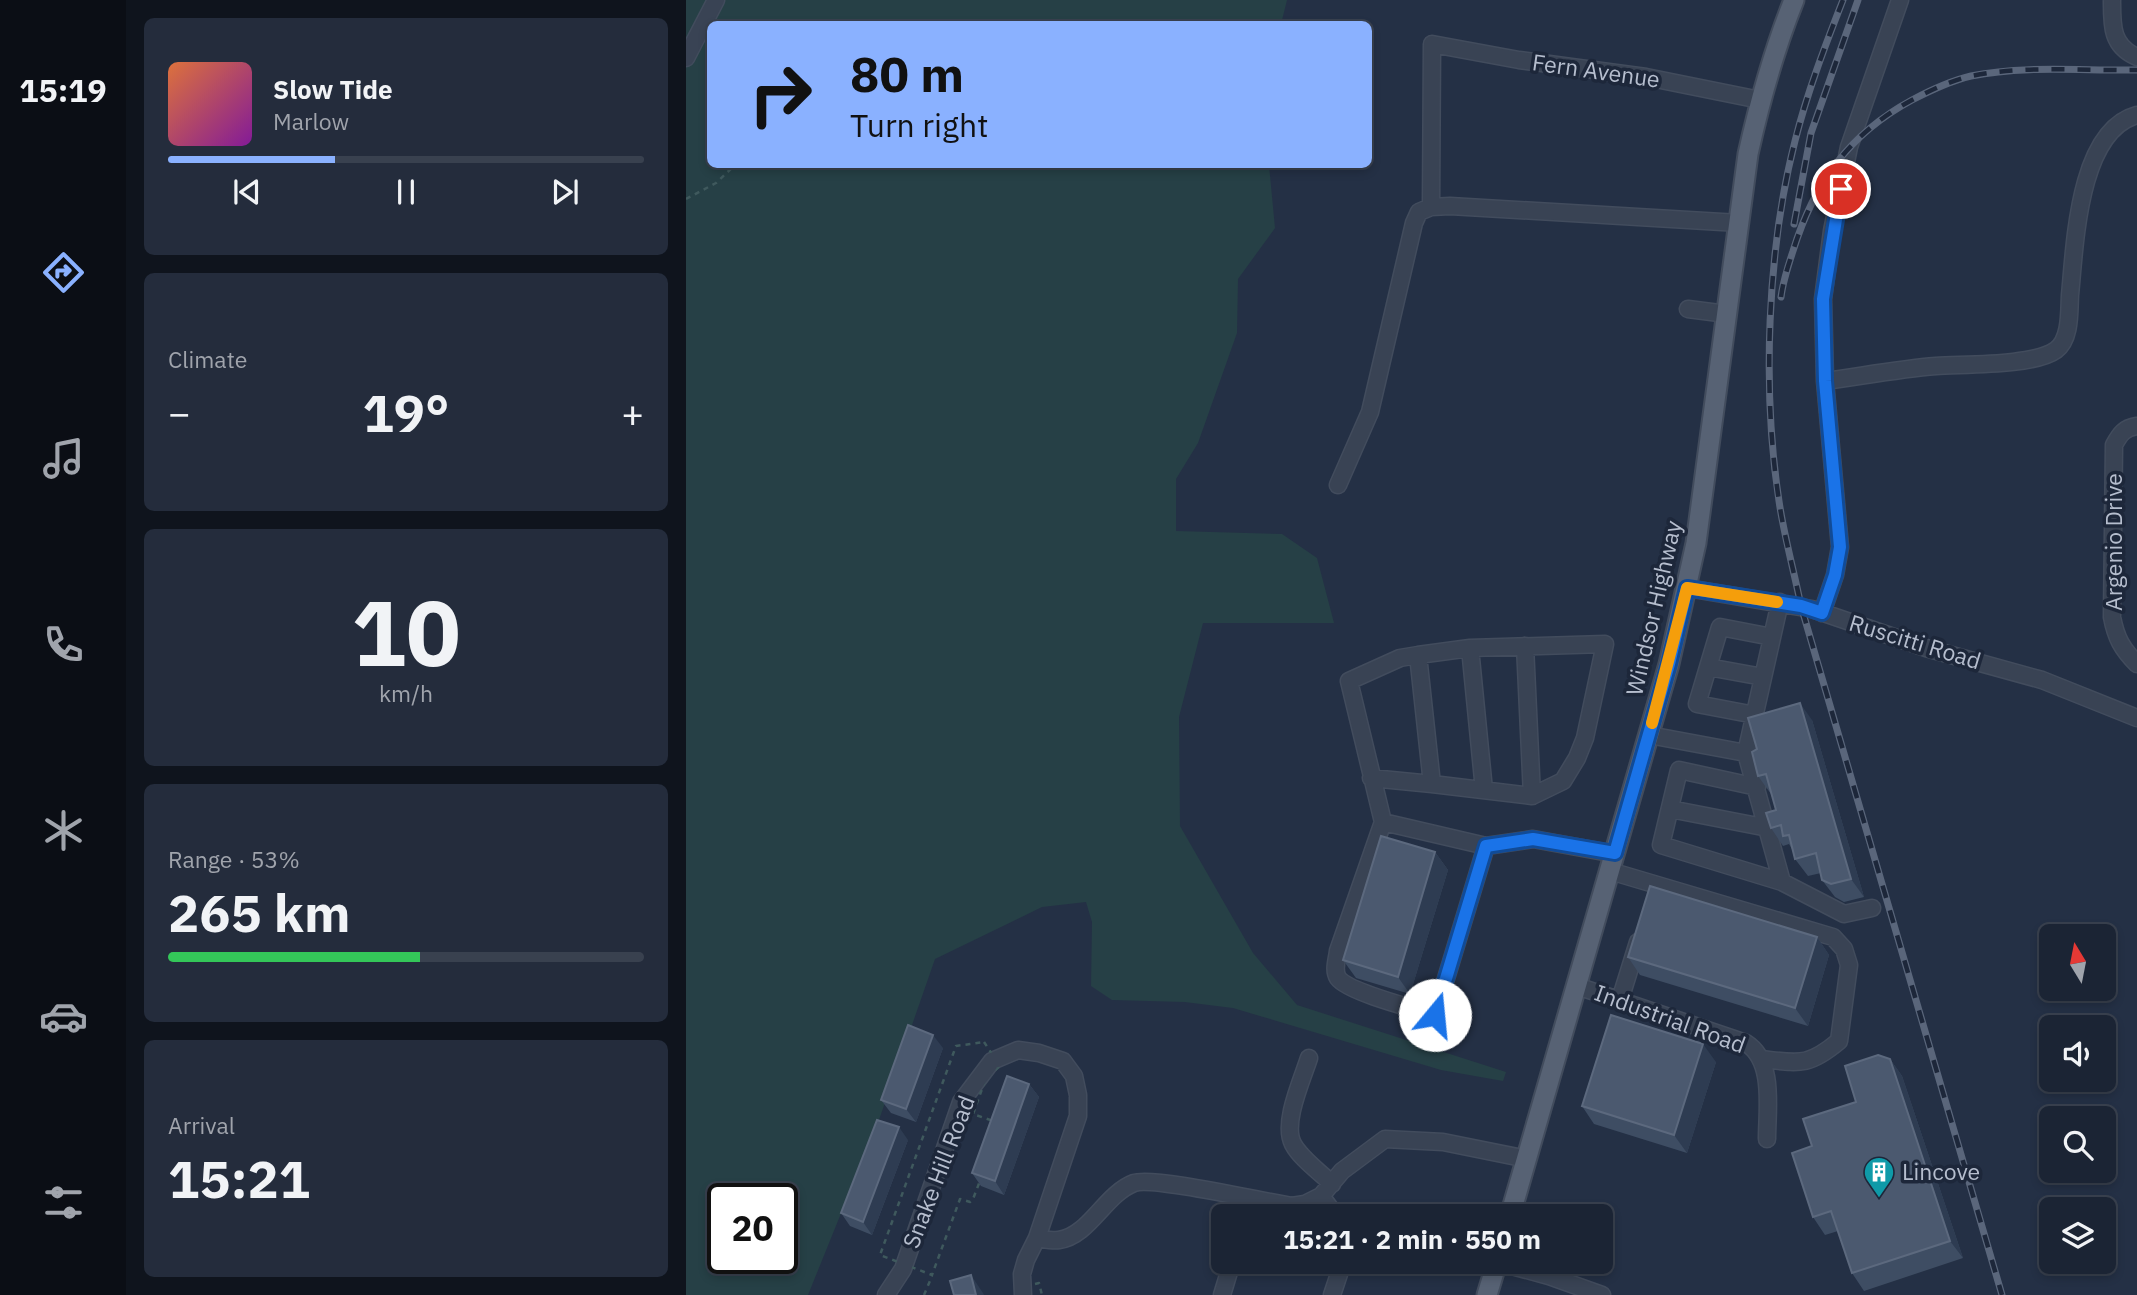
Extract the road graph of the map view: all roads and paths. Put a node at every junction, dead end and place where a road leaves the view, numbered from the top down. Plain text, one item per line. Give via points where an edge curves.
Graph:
1 (716, 0) edge
2 (1794, 0) edge
3 (1900, 0) edge
4 (2112, 0) edge
5 (2137, 57) edge
6 (686, 58) edge
7 (1760, 100) junction
8 (2137, 116) edge
9 (732, 168) edge
10 (686, 199) edge
11 (1431, 207) junction
12 (1739, 223) junction
13 (1688, 309) dead end
14 (1727, 314) junction
15 (1825, 381) junction
16 (2137, 426) edge
17 (1338, 485) dead end
18 (1687, 588) junction
19 (1780, 602) junction
20 (1822, 613) junction
21 (1772, 636) junction
22 (1525, 646) junction
23 (1470, 648) junction
24 (1418, 655) junction
25 (2137, 664) edge
26 (1708, 667) junction
27 (1763, 677) junction
28 (1755, 715) junction
29 (2137, 718) edge
30 (1649, 735) junction
31 (1746, 753) junction
32 (1371, 778) junction
33 (1432, 784) junction
34 (1757, 787) junction
35 (1484, 790) junction
36 (1532, 796) junction
37 (1670, 809) junction
38 (1383, 822) junction
39 (1768, 828) junction
40 (1486, 846) junction
41 (1612, 862) junction
42 (1782, 882) junction
43 (1872, 908) dead end
44 (1643, 923) edge
45 (1577, 986) junction
46 (1620, 1000) junction
47 (1309, 1058) dead end
48 (1761, 1059) junction
49 (1767, 1139) dead end
50 (1527, 1159) junction
51 (1326, 1190) junction
52 (1251, 1199) junction
53 (1249, 1204) edge
54 (1331, 1204) edge
55 (1514, 1204) edge
56 (1037, 1238) junction
57 (1228, 1274) edge
58 (1339, 1274) edge
59 (1494, 1274) edge
60 (1542, 1274) edge
61 (932, 1275) dead end
62 (886, 1295) edge
63 (924, 1295) edge
64 (1023, 1295) edge
65 (1222, 1295) edge
66 (1332, 1295) edge
67 (1488, 1295) edge
68 (1602, 1295) edge

1 - 6 street
2 - 7 main road, Windsor Highway
3 - 15 street via 1849,147 1832,231 1823,299
4 - 5 street via 2115,37 2126,52
7 - 11 street, Fern Avenue via 1432,44
7 - 12 main road, Windsor Highway
8 - 15 street via 2127,118 2108,134 2092,164 2076,236 2067,331 2055,351 2037,359 1933,366
9 - 10 path via 716,183
11 - 12 street
11 - 17 street via 1419,212 1414,223 1370,412
12 - 14 main road, Windsor Highway
13 - 14 street
14 - 18 main road, Windsor Highway
15 - 20 street via 1840,547
16 - 25 street, Argenio Drive via 2122,432 2114,445 2112,617 2116,636
18 - 19 street, Ruscitti Road
18 - 30 main road, Windsor Highway
19 - 20 street, Ruscitti Road
19 - 21 street
20 - 29 street, Ruscitti Road via 2042,680
21 - 26 street via 1720,627
21 - 27 street
22 - 23 street
22 - 36 street
22 - 36 street via 1605,644 1577,758 1563,780
23 - 24 street
23 - 35 street
24 - 32 street via 1400,658 1349,681
24 - 33 street
26 - 27 street
26 - 28 street via 1696,704
27 - 28 street
28 - 31 street
30 - 31 street
30 - 41 main road, Windsor Highway
31 - 34 street
32 - 33 street
32 - 38 street
33 - 35 street
34 - 37 street via 1679,770
34 - 39 street
35 - 36 street
37 - 39 street
37 - 42 street via 1661,845
38 - 40 street
38 - 40 street via 1335,970 1353,989 1435,1015
39 - 42 street
40 - 41 street via 1533,839
41 - 45 main road, Windsor Highway
41 - 48 street via 1653,891 1833,937 1844,949 1849,965 1839,1041 1822,1056 1801,1063
42 - 43 street via 1844,915
44 - 46 street
45 - 46 street, Industrial Road
45 - 50 main road, Windsor Highway
46 - 48 street, Industrial Road via 1746,1043
47 - 51 street via 1292,1109 1291,1133 1293,1143
48 - 49 street, Industrial Road via 1767,1087
50 - 51 street via 1443,1142 1385,1139 1342,1171
50 - 55 main road, Windsor Highway
51 - 52 street via 1305,1204 1292,1206
51 - 54 street
52 - 53 street
52 - 56 street via 1137,1181 1117,1191 1079,1231 1059,1240
56 - 62 street, Snake Hill Road via 1078,1116 1078,1095 1074,1076 1063,1062 1018,1050 992,1061 961,1101 903,1269
56 - 64 street, Snake Hill Road via 1022,1274
57 - 65 street
58 - 66 street
59 - 67 main road
60 - 68 street
61 - 63 path

